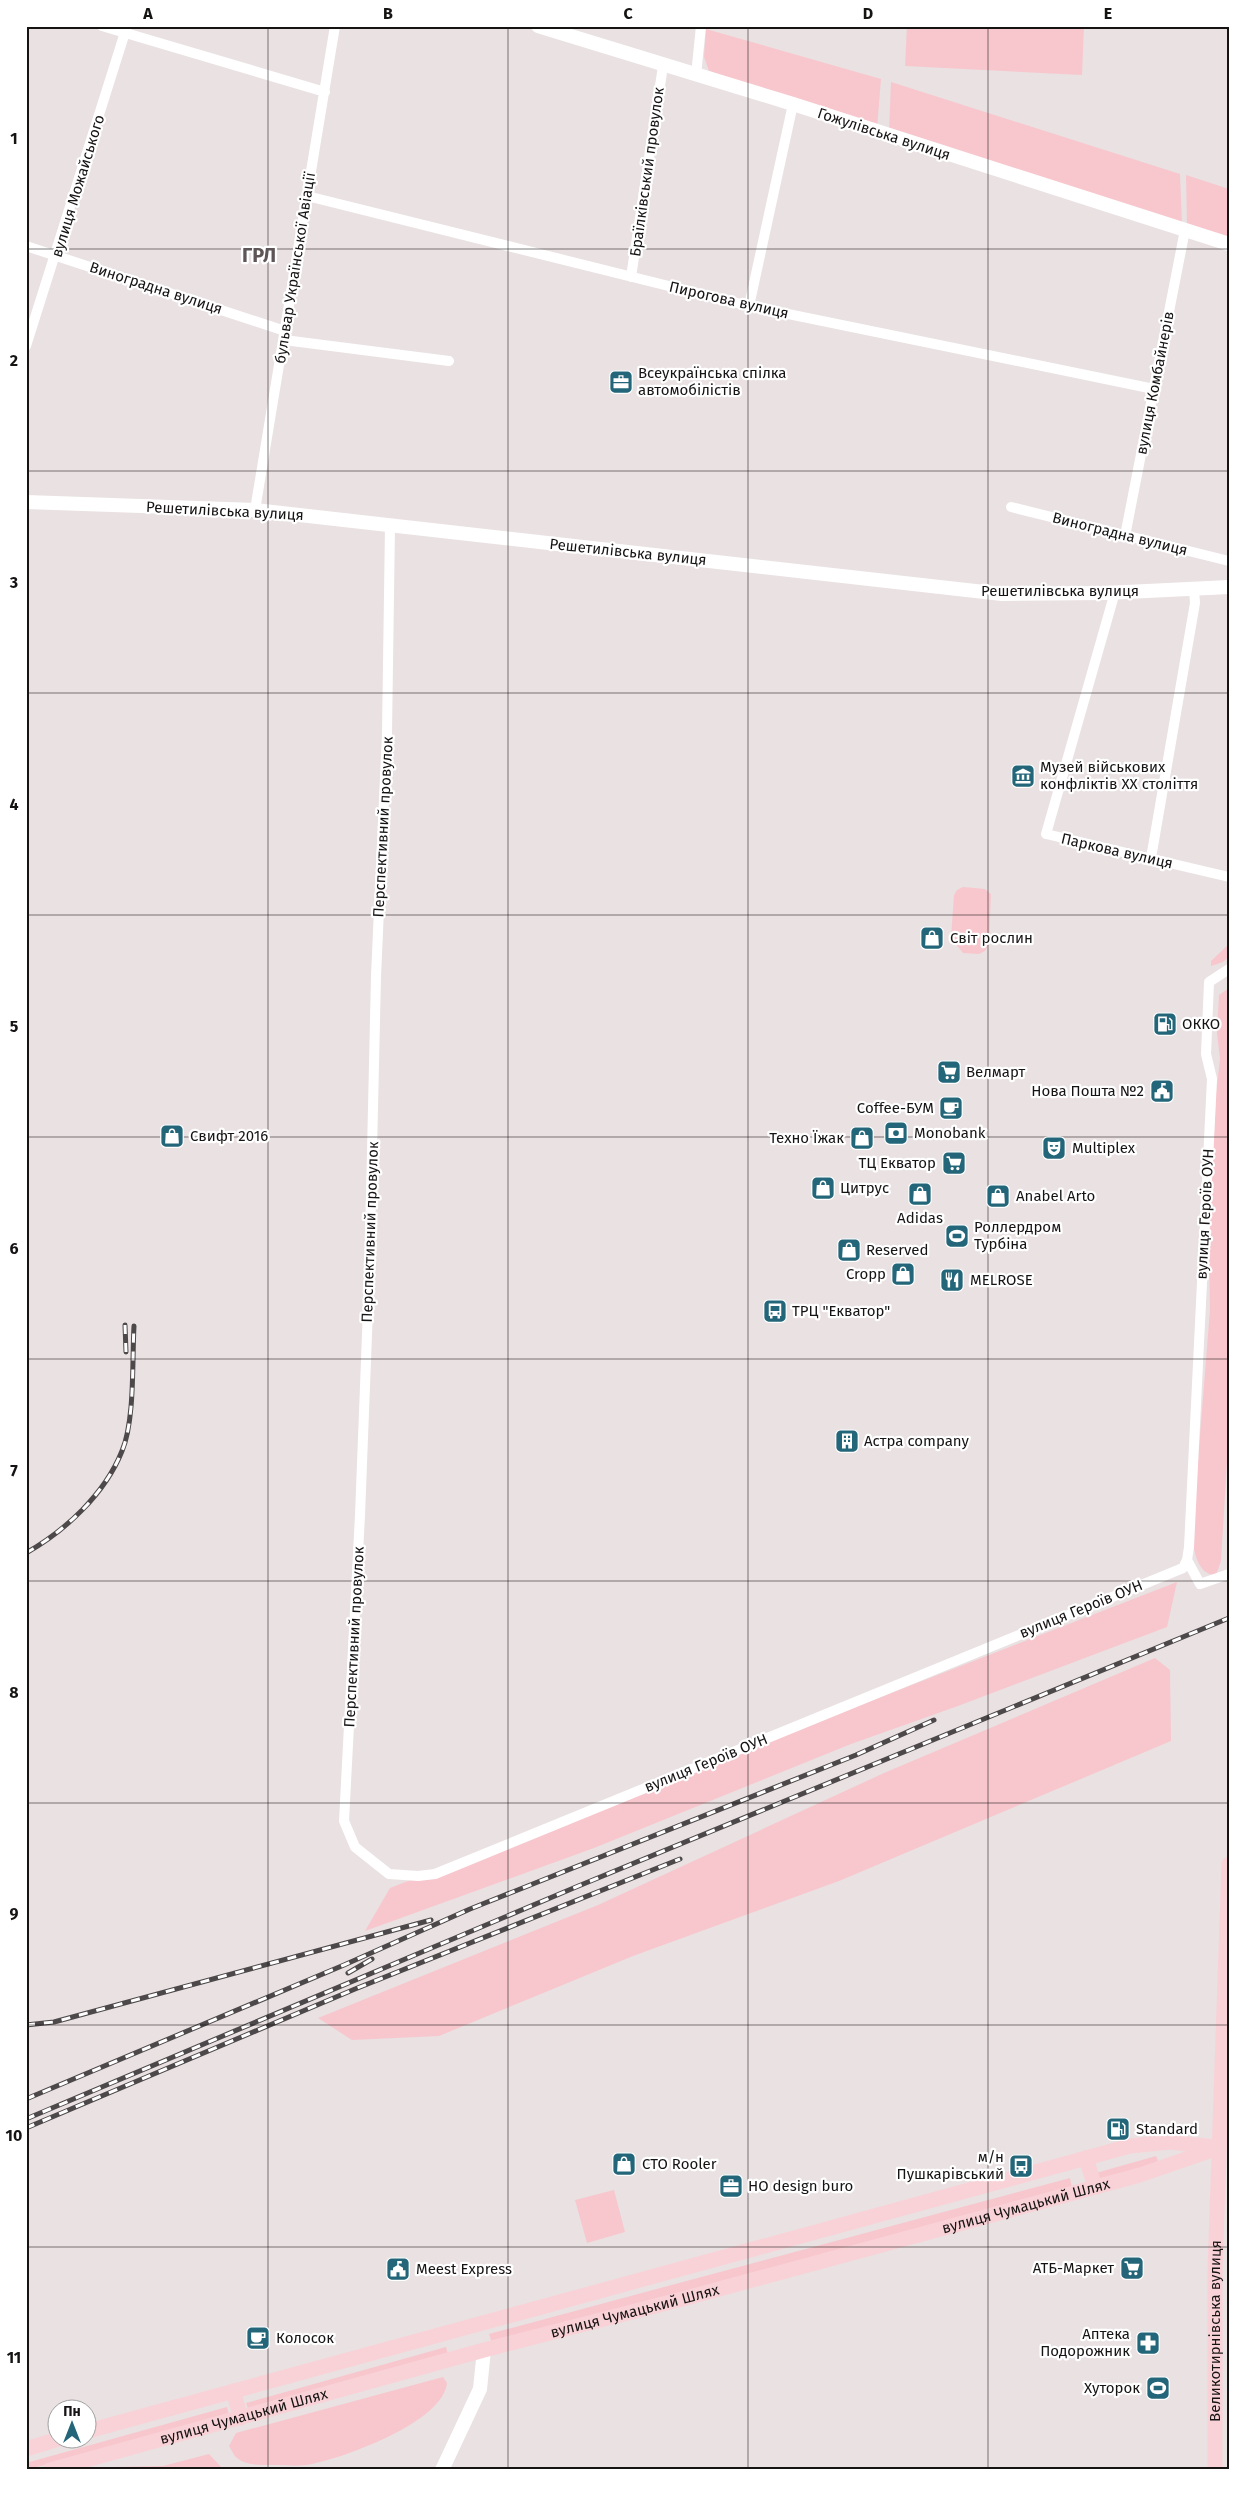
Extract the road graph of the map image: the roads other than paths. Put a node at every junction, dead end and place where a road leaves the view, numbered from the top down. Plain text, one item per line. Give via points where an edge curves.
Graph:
1 (102, 26) edge
2 (335, 26) edge
3 (538, 26) edge
4 (701, 26) edge
5 (126, 30) edge
6 (663, 66) junction
7 (696, 75) junction
8 (325, 92) junction
9 (793, 104) junction
10 (307, 196) junction
11 (1185, 230) junction
12 (1229, 244) edge
13 (26, 246) edge
14 (57, 255) junction
15 (631, 277) junction
16 (749, 306) junction
17 (284, 335) junction
18 (26, 346) edge
19 (449, 361) dead end
20 (1154, 389) junction
21 (26, 502) edge
22 (1011, 507) dead end
23 (255, 510) junction
24 (390, 525) junction
25 (1125, 536) junction
26 (1229, 561) edge
27 (1229, 587) edge
28 (1194, 590) junction
29 (1116, 592) junction
30 (1150, 858) junction
31 (1229, 877) edge
32 (1229, 969) edge
33 (1187, 1560) junction
34 (1229, 1574) edge
35 (1229, 1864) edge
36 (435, 1874) joint
37 (1224, 2146) edge
38 (1086, 2158) junction
39 (1095, 2187) junction
40 (479, 2323) junction
41 (484, 2350) junction
42 (233, 2391) junction
43 (241, 2418) junction
44 (98, 2429) edge
45 (48, 2442) edge
46 (26, 2449) edge
47 (50, 2470) edge
48 (442, 2470) edge
49 (1215, 2470) edge

1 - 5 street
2 - 8 street, бульвар Української Авіації
3 - 6 street, Гожулівська вулиця
4 - 7 street
5 - 8 street
5 - 14 street, вулиця Можайського
6 - 7 street, Гожулівська вулиця
6 - 15 street, Браїлківський провулок
7 - 9 street, Гожулівська вулиця
8 - 10 street, бульвар Української Авіації
9 - 11 street, Гожулівська вулиця
9 - 16 street
10 - 15 street, Пирогова вулиця
10 - 17 street, бульвар Української Авіації
11 - 12 street, Гожулівська вулиця
11 - 20 street, вулиця Комбайнерів
13 - 14 street, Виноградна вулиця
14 - 17 street, Виноградна вулиця
14 - 18 street, вулиця Можайського
15 - 16 street, Пирогова вулиця
16 - 20 street, Пирогова вулиця
17 - 19 street, Виноградна вулиця
17 - 23 street, бульвар Української Авіації
20 - 25 street, вулиця Комбайнерів
21 - 23 street, Решетилівська вулиця
22 - 25 street, Виноградна вулиця
23 - 24 street, Решетилівська вулиця
24 - 29 street, Решетилівська вулиця via 945,589 1002,594
24 - 36 street, Перспективний провулок via 387,733 376,983 369,1283 344,1820 355,1847 389,1874
25 - 26 street, Виноградна вулиця
27 - 28 street, Решетилівська вулиця
28 - 29 street, Решетилівська вулиця
28 - 30 street via 1195,603
29 - 30 street, Паркова вулиця via 1046,834
30 - 31 street, Паркова вулиця
32 - 33 street, вулиця Героїв ОУН via 1209,982 1206,1054 1212,1079
33 - 34 street via 1200,1584
33 - 36 street, вулиця Героїв ОУН via 1183,1568
35 - 37 main road, Великотирнівська вулиця
37 - 38 main road, вулиця Чумацький Шлях via 1170,2142 1130,2146
37 - 39 main road, вулиця Чумацький Шлях
37 - 49 main road, Великотирнівська вулиця via 1214,2270
38 - 39 main road
38 - 40 main road, вулиця Чумацький Шлях
39 - 41 main road, вулиця Чумацький Шлях
40 - 41 main road
40 - 42 main road, вулиця Чумацький Шлях
41 - 43 main road, вулиця Чумацький Шлях
41 - 48 street via 480,2389
42 - 43 main road
42 - 44 main road, вулиця Чумацький Шлях
43 - 47 main road, вулиця Чумацький Шлях
45 - 46 main road

